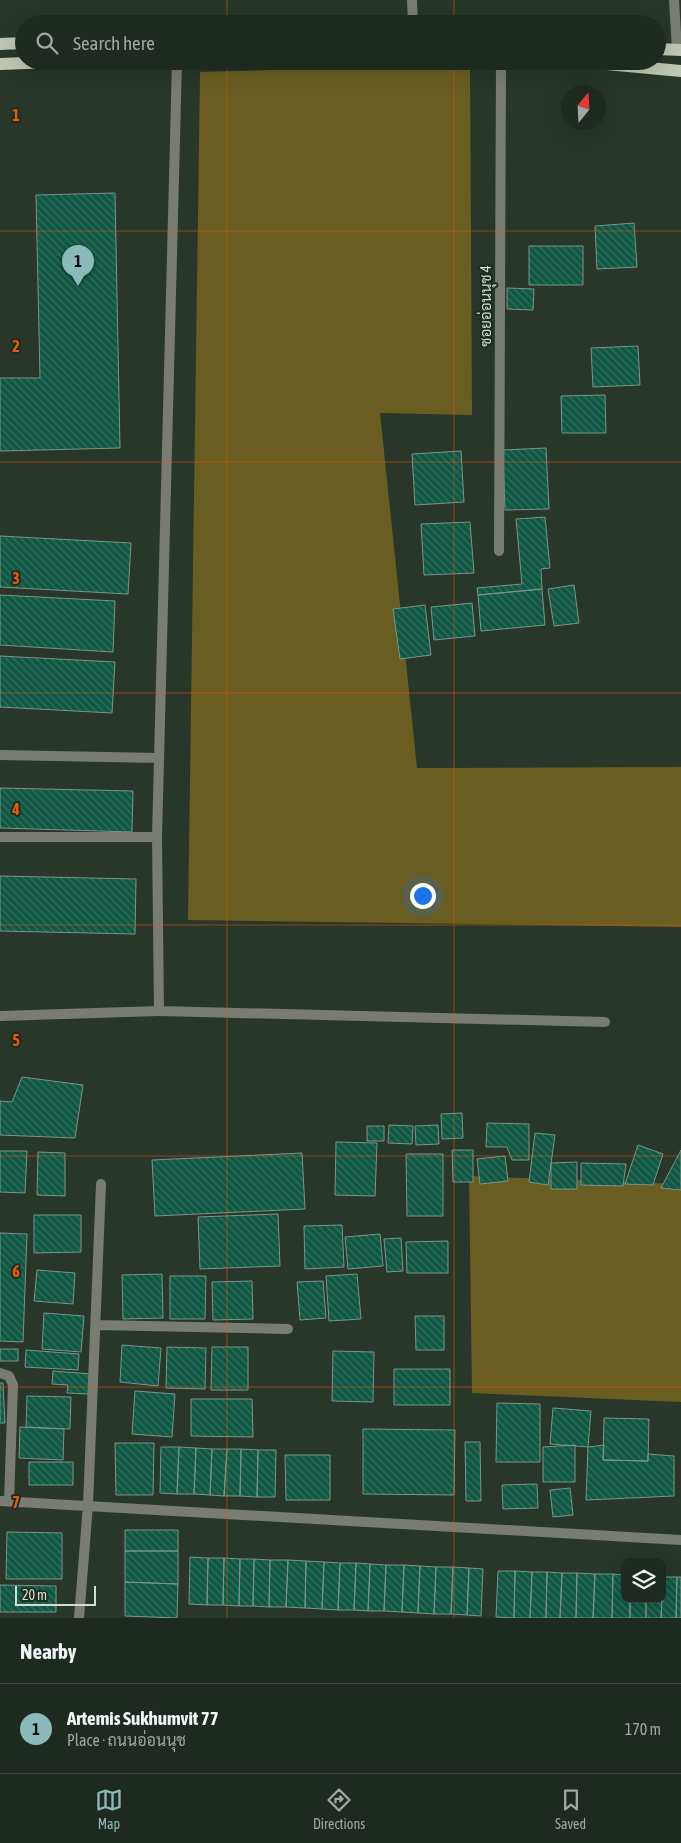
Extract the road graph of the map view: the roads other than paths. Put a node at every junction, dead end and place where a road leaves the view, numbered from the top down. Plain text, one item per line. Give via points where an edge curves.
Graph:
1 (412, 0) edge
2 (674, 0) edge
3 (413, 15) edge
4 (0, 44) edge
5 (15, 44) edge
6 (666, 49) edge
7 (679, 50) edge
8 (15, 62) edge
9 (0, 64) edge
10 (177, 70) edge
11 (501, 70) edge
12 (666, 70) edge
13 (681, 71) edge
14 (499, 551) dead end
15 (0, 756) edge
16 (159, 758) junction
17 (0, 836) edge
18 (157, 837) junction
19 (159, 1011) junction
20 (0, 1016) edge
21 (605, 1022) dead end
22 (101, 1184) dead end
23 (96, 1325) junction
24 (288, 1329) dead end
25 (0, 1373) edge
26 (4, 1501) edge
27 (88, 1505) junction
28 (681, 1540) edge
29 (79, 1618) edge

1 - 3 street
2 - 7 street
4 - 5 main road
6 - 7 main road
8 - 9 main road
10 - 16 street
11 - 14 street, ซอยอ่อนนุช 4
12 - 13 main road
15 - 16 street
16 - 18 street
17 - 18 street
18 - 19 street
19 - 20 street
19 - 21 street
22 - 23 street
23 - 24 street
23 - 27 street
25 - 26 street via 9,1376 13,1385
26 - 27 street
27 - 28 street
27 - 29 street

